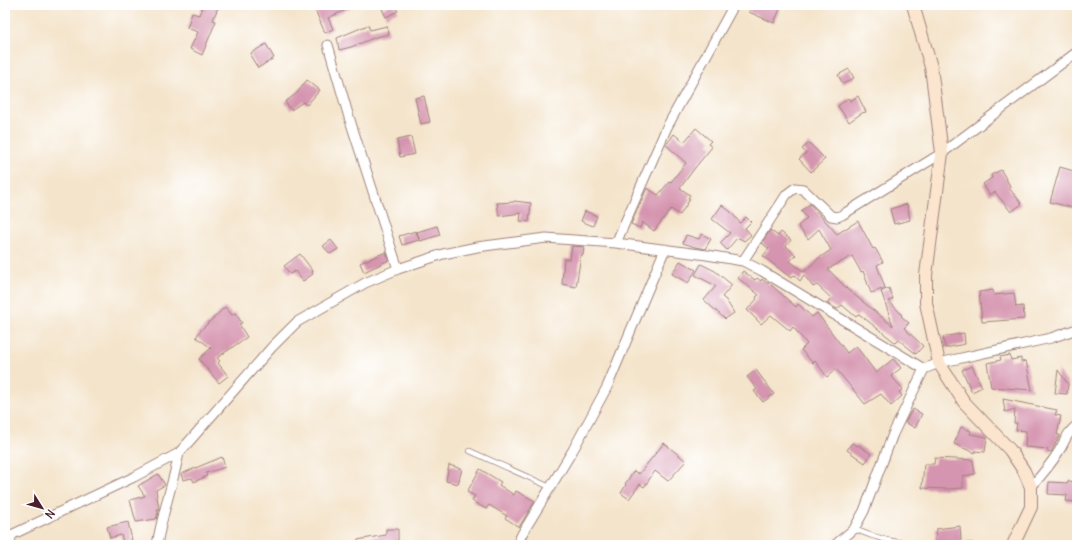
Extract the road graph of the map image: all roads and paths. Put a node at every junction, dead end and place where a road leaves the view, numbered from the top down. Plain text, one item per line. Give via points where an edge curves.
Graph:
1 (734, 5) edge
2 (914, 5) edge
3 (328, 45) dead end
4 (1077, 52) edge
5 (942, 153) junction
6 (616, 243) junction
7 (665, 249) junction
8 (743, 261) junction
9 (398, 269) junction
10 (1077, 329) edge
11 (938, 363) junction
12 (924, 369) junction
13 (1077, 425) edge
14 (470, 451) dead end
15 (179, 453) junction
16 (550, 487) junction
17 (1031, 487) junction
18 (854, 529) junction
19 (14, 533) junction
20 (5, 538) edge
21 (12, 545) edge
22 (157, 545) edge
23 (517, 545) edge
24 (835, 545) edge
25 (924, 545) edge
26 (961, 545) edge
27 (971, 545) edge
28 (1013, 545) edge

1 - 6 street via 668,127
2 - 5 street via 931,67
3 - 9 street
4 - 5 street
5 - 8 street via 842,216 831,216 803,189 794,188 787,194
5 - 11 street via 926,276 926,303
6 - 7 street
6 - 9 street via 546,238 476,247 443,254
7 - 8 street
7 - 16 street via 607,387
8 - 12 street
9 - 15 street via 365,283 297,322
10 - 11 street via 1051,338
11 - 12 street
11 - 17 street via 964,402 1010,450
12 - 18 street via 893,434 864,511
13 - 17 street via 1069,432 1060,451
14 - 16 lane
15 - 19 street via 73,507
15 - 22 street
16 - 23 street
17 - 28 street via 1031,507
18 - 24 street
18 - 25 lane via 898,543
19 - 20 street
19 - 21 lane
26 - 27 lane

